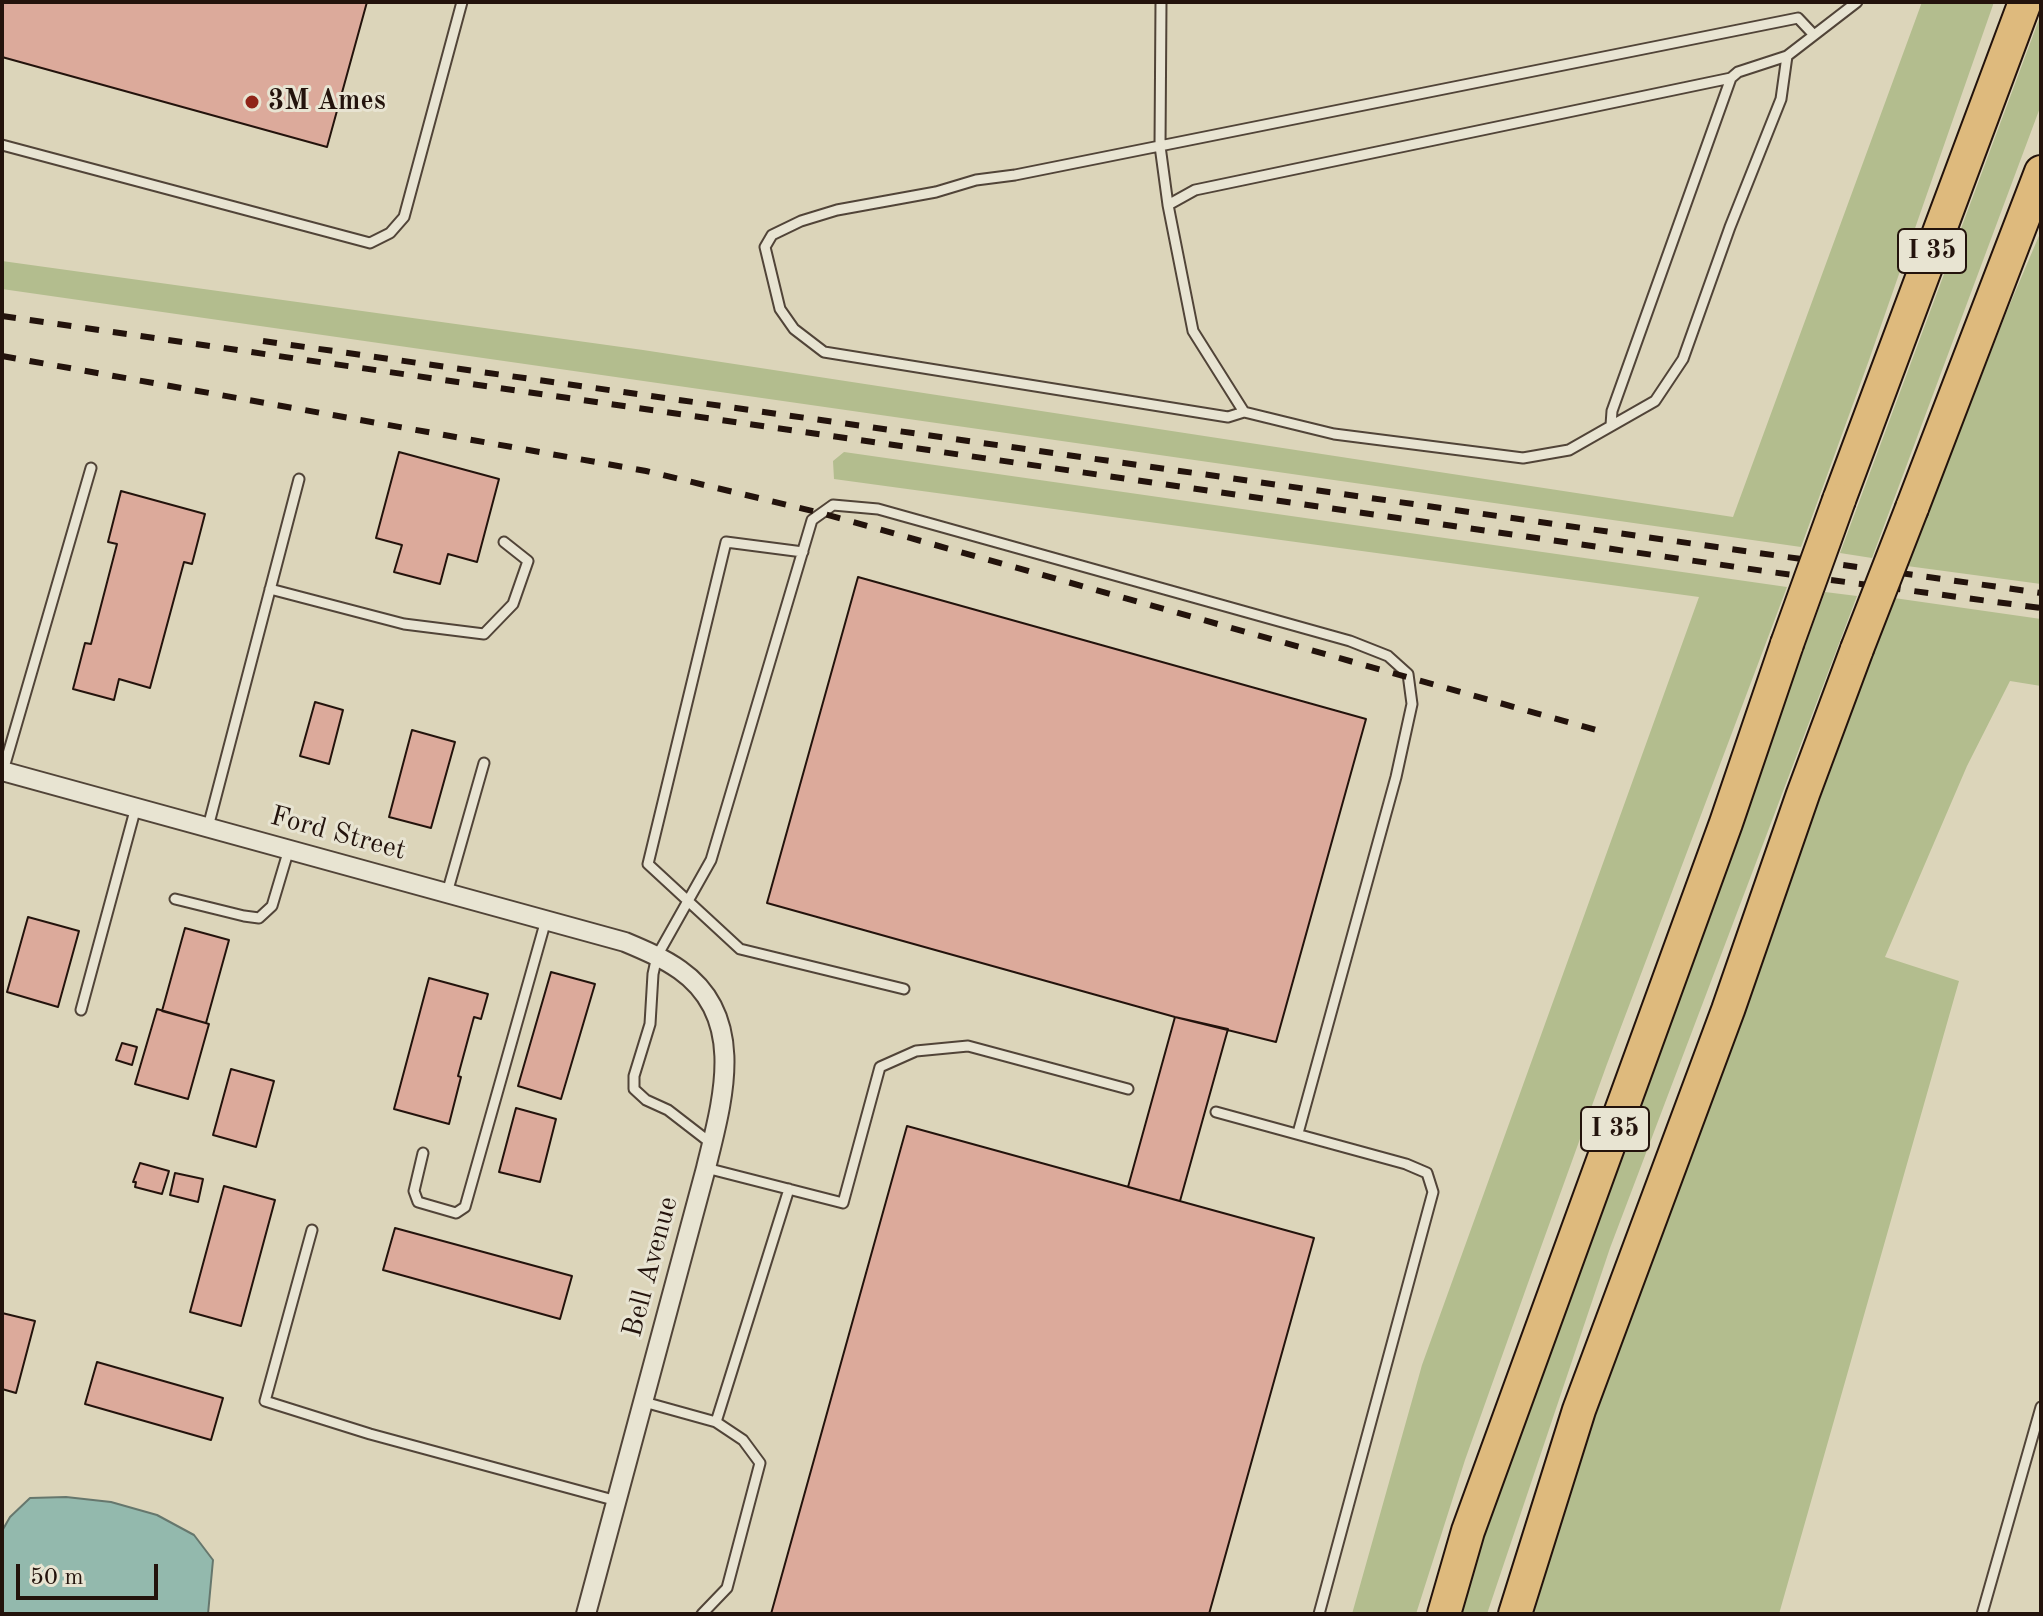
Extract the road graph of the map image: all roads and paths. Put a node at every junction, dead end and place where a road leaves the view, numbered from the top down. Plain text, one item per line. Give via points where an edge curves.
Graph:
1 (462, 2) edge
2 (1161, 2) edge
3 (1857, 2) edge
4 (2013, 2) edge
5 (2025, 2) edge
6 (1814, 35) junction
7 (1787, 56) junction
8 (1731, 78) junction
9 (2, 145) edge
10 (1160, 146) junction
11 (2041, 172) edge
12 (1957, 184) junction
13 (2041, 193) edge
14 (1168, 205) junction
15 (2010, 255) junction
16 (1244, 412) junction
17 (1611, 425) junction
18 (91, 468) dead end
19 (299, 479) dead end
20 (504, 542) dead end
21 (803, 552) junction
22 (270, 589) junction
23 (484, 763) dead end
24 (2, 771) edge
25 (136, 807) junction
26 (208, 827) junction
27 (289, 849) junction
28 (447, 893) junction
29 (175, 899) dead end
30 (688, 901) junction
31 (546, 920) junction
32 (657, 956) junction
33 (904, 989) dead end
34 (81, 1010) dead end
35 (1128, 1089) dead end
36 (1216, 1112) dead end
37 (1298, 1133) junction
38 (712, 1144) junction
39 (423, 1153) dead end
40 (706, 1168) junction
41 (789, 1189) junction
42 (312, 1230) dead end
43 (644, 1402) junction
44 (2041, 1407) edge
45 (716, 1422) junction
46 (617, 1501) junction
47 (586, 1614) edge
48 (702, 1614) edge
49 (1319, 1614) edge
50 (1444, 1614) edge
51 (1515, 1614) edge
52 (1982, 1614) edge

1 - 9 lane via 404,217 390,233 370,243
2 - 10 lane
3 - 6 lane
4 - 12 highway
5 - 12 highway, I 35
6 - 7 lane
6 - 10 lane via 1798,18
7 - 8 lane
7 - 17 lane via 1781,99 1683,359 1655,401
8 - 14 lane via 1195,190
8 - 17 lane
10 - 14 lane
10 - 16 lane via 976,180 801,221 772,235 765,247 780,309 794,329 824,352 1228,417
11 - 15 highway, I 35
12 - 50 highway, I 35, bridge via 1468,1531
13 - 15 highway
14 - 16 lane via 1193,331
15 - 51 highway, I 35, bridge via 1803,794 1579,1410
16 - 17 lane via 1334,434 1523,458 1569,450
18 - 24 lane
19 - 22 lane
20 - 22 lane via 528,561 513,604 484,634 404,624
21 - 30 lane via 711,860
21 - 30 lane via 726,542 648,864
21 - 37 lane via 812,520 833,505 878,509 1350,641 1388,656 1408,674 1412,704 1396,777
22 - 26 lane
23 - 28 lane
24 - 25 street, Ford Street
25 - 26 street, Ford Street
25 - 34 lane
26 - 27 street, Ford Street
27 - 28 street, Ford Street
27 - 29 lane via 272,906 259,918
28 - 31 street, Ford Street
30 - 32 lane
30 - 33 lane via 740,949
31 - 32 street, Ford Street
31 - 39 lane via 465,1207 456,1213 418,1202 414,1191
32 - 38 street, Bell Avenue via 699,987 722,1031 724,1095
32 - 38 lane via 650,1024 634,1089
35 - 41 lane via 968,1046 916,1051 880,1067 843,1203
36 - 37 lane
37 - 49 lane via 1427,1173 1433,1192
38 - 40 street, Bell Avenue
40 - 41 lane
40 - 43 street, Bell Avenue
41 - 45 lane
42 - 46 lane via 265,1401
43 - 45 lane
43 - 46 street, Bell Avenue
44 - 52 lane
45 - 48 lane via 743,1440 760,1463 727,1588
46 - 47 street, Bell Avenue

